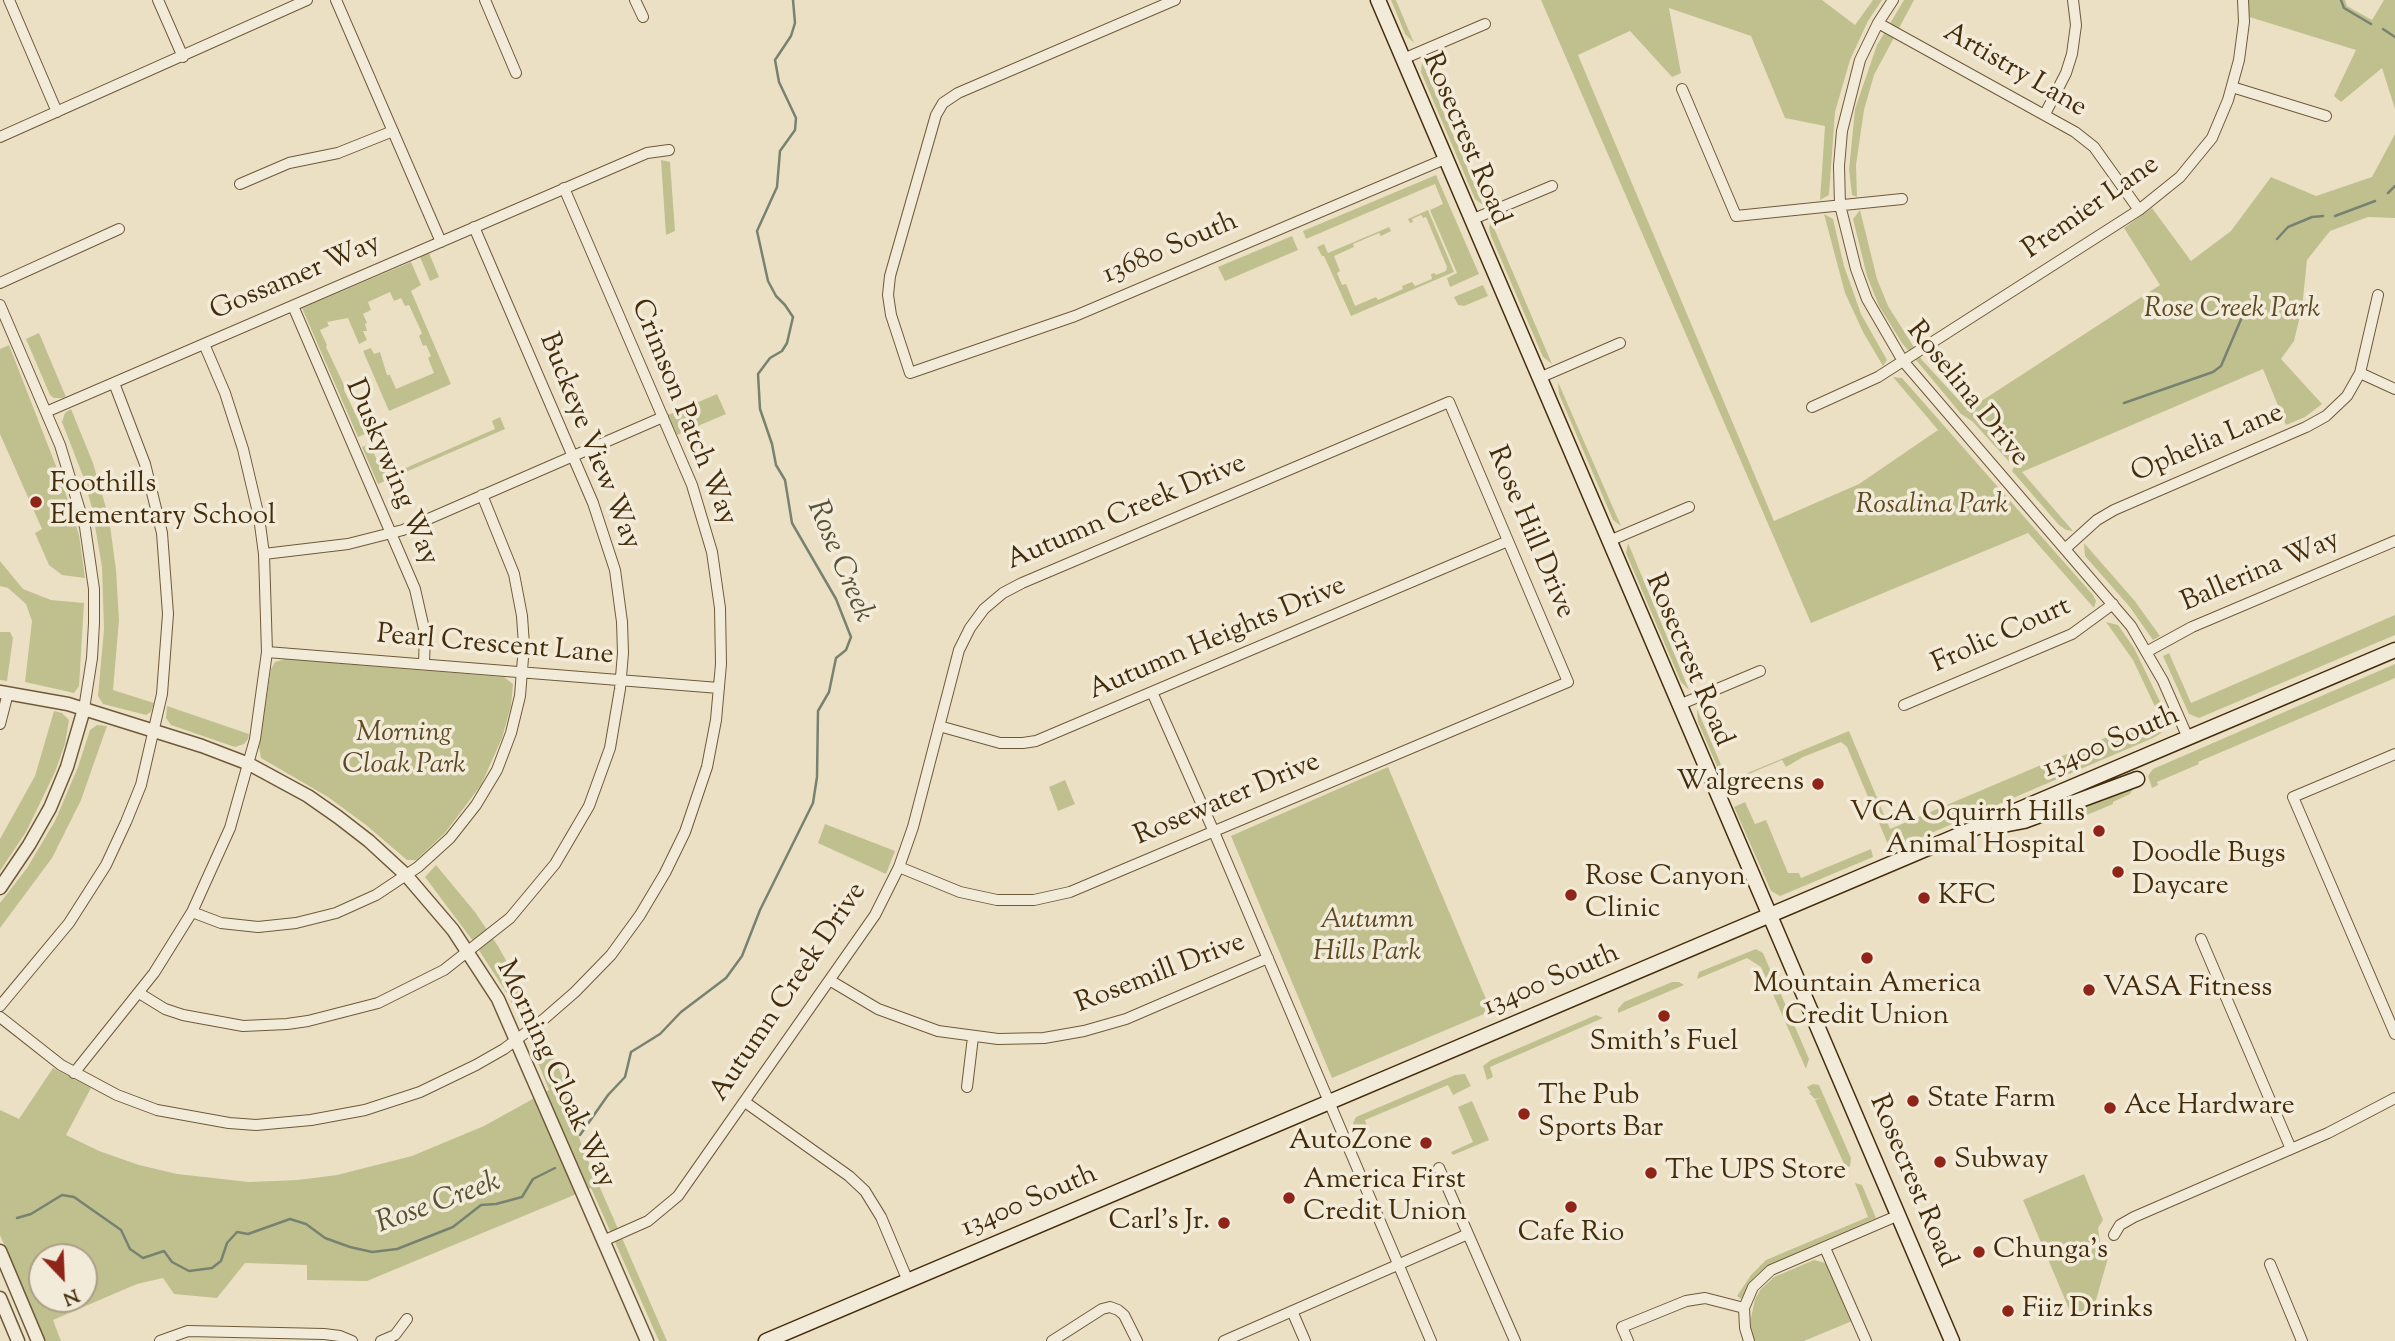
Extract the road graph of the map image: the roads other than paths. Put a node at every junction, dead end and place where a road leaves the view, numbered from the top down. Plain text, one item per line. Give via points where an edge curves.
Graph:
1 (9, 0) edge
2 (158, 0) edge
3 (307, 0) edge
4 (337, 0) edge
5 (485, 0) edge
6 (635, 0) edge
7 (1175, 0) edge
8 (1377, 0) edge
9 (1893, 0) edge
10 (2073, 0) edge
11 (2243, 0) edge
12 (643, 17) dead end
13 (1878, 23) junction
14 (1485, 24) dead end
15 (183, 57) junction
16 (1403, 59) junction
17 (516, 73) dead end
18 (2232, 88) junction
19 (1682, 89) dead end
20 (57, 112) junction
21 (2045, 114) junction
22 (2326, 116) dead end
23 (393, 131) junction
24 (0, 137) edge
25 (669, 150) dead end
26 (1445, 159) junction
27 (240, 184) dead end
28 (1552, 186) dead end
29 (564, 188) junction
30 (1902, 199) dead end
31 (1840, 205) junction
32 (2139, 210) junction
33 (1471, 220) junction
34 (474, 227) junction
35 (119, 229) dead end
36 (441, 242) junction
37 (0, 283) edge
38 (2378, 295) dead end
39 (0, 306) edge
40 (293, 306) junction
41 (1620, 343) dead end
42 (204, 344) junction
43 (1903, 361) junction
44 (2360, 373) junction
45 (1539, 378) junction
46 (114, 383) junction
47 (2395, 389) edge
48 (1449, 402) joint
49 (1812, 407) dead end
50 (46, 412) junction
51 (663, 416) junction
52 (573, 456) junction
53 (482, 495) junction
54 (1689, 507) dead end
55 (391, 533) junction
56 (1508, 541) junction
57 (1609, 541) junction
58 (2395, 541) edge
59 (2066, 548) junction
60 (264, 554) junction
61 (2113, 604) junction
62 (2395, 650) edge
63 (2148, 651) junction
64 (267, 652) junction
65 (424, 664) junction
66 (1759, 671) dead end
67 (523, 672) junction
68 (621, 680) junction
69 (1568, 682) joint
70 (719, 688) junction
71 (4, 692) edge
72 (1152, 692) junction
73 (1679, 705) junction
74 (1904, 705) dead end
75 (84, 709) junction
76 (0, 724) edge
77 (939, 726) junction
78 (155, 730) junction
79 (2188, 738) junction
80 (2395, 754) edge
81 (249, 764) junction
82 (2137, 779) dead end
83 (1214, 832) junction
84 (1970, 832) junction
85 (899, 867) junction
86 (407, 875) junction
87 (0, 888) edge
88 (192, 912) junction
89 (1769, 917) junction
90 (2201, 939) dead end
91 (469, 952) junction
92 (1268, 958) junction
93 (831, 981) junction
94 (139, 993) junction
95 (0, 1006) edge
96 (0, 1017) edge
97 (2395, 1034) edge
98 (973, 1037) junction
99 (516, 1039) junction
100 (74, 1073) junction
101 (967, 1087) dead end
102 (2395, 1098) edge
103 (745, 1102) junction
104 (1330, 1103) junction
105 (2291, 1149) junction
106 (1438, 1168) dead end
107 (1899, 1215) junction
108 (1468, 1234) junction
109 (2114, 1235) dead end
110 (603, 1241) junction
111 (1825, 1248) junction
112 (1, 1253) edge
113 (1399, 1264) junction
114 (2270, 1264) dead end
115 (908, 1281) junction
116 (0, 1298) edge
117 (1744, 1308) junction
118 (1292, 1311) junction
119 (407, 1319) dead end
120 (18, 1341) edge
121 (38, 1341) edge
122 (160, 1341) edge
123 (352, 1341) edge
124 (381, 1341) edge
125 (647, 1341) edge
126 (766, 1341) edge
127 (1052, 1341) edge
128 (1137, 1341) edge
129 (1224, 1341) edge
130 (1305, 1341) edge
131 (1431, 1341) edge
132 (1515, 1341) edge
133 (1628, 1341) edge
134 (1749, 1341) edge
135 (1866, 1341) edge
136 (1952, 1341) edge
137 (2302, 1341) edge

1 - 20 street
2 - 15 street
3 - 15 street
4 - 23 street
5 - 17 street
6 - 12 street
7 - 26 street, 13680 South via 943,103 890,276 891,315 910,373 1075,316
8 - 16 main road, Rosecrest Road
9 - 13 street, Roselina Drive
10 - 21 street via 2073,54
11 - 18 street, Premier Lane via 2244,22
13 - 21 street, Artistry Lane
13 - 31 street, Roselina Drive via 1860,60 1842,131
14 - 16 street
15 - 20 street
16 - 26 main road, Rosecrest Road
18 - 22 street
18 - 32 street, Premier Lane via 2212,138 2180,177
19 - 31 street via 1735,216
20 - 24 street
21 - 32 street, Artistry Lane via 2094,147
23 - 27 street via 346,151 289,163
23 - 36 street
25 - 29 street, Gossamer Way via 647,153
26 - 33 main road, Rosecrest Road
28 - 33 street
29 - 34 street, Gossamer Way
29 - 51 street, Crimson Patch Way
30 - 31 street
31 - 43 street, Roselina Drive via 1867,299
32 - 43 street, Premier Lane
33 - 45 main road, Rosecrest Road
34 - 36 street, Gossamer Way
34 - 52 street, Buckeye View Way
35 - 37 street
36 - 40 street, Gossamer Way
38 - 44 street
39 - 50 street
40 - 42 street, Gossamer Way
40 - 55 street, Duskywing Way
41 - 45 street
42 - 46 street, Gossamer Way
42 - 60 street via 243,449
43 - 49 street, Premier Lane
43 - 59 street, Roselina Drive
44 - 47 street
44 - 59 street, Ophelia Lane via 2347,396 2326,416 2114,510
45 - 57 main road, Rosecrest Road
46 - 50 street, Gossamer Way
46 - 78 street via 145,464 165,559 168,643
48 - 56 street, Rose Hill Drive
48 - 77 street, Autumn Creek Drive via 1003,593 964,638
50 - 75 street via 70,471 90,556 94,624
51 - 52 street
51 - 70 street, Crimson Patch Way via 692,485 712,552 721,626
52 - 53 street
52 - 68 street, Buckeye View Way via 600,519 614,570 622,622
53 - 55 street
53 - 67 street via 517,587 524,631
54 - 57 street
55 - 60 street via 330,547
55 - 65 street, Duskywing Way via 421,611
56 - 69 street, Rose Hill Drive
56 - 72 street, Autumn Heights Drive
57 - 73 main road, Rosecrest Road
58 - 63 street, Ballerina Way via 2192,627
59 - 61 street, Roselina Drive
60 - 64 street
61 - 63 street, Roselina Drive
61 - 74 street, Frolic Court via 2072,635
62 - 79 main road, 13400 South
63 - 79 street, Roselina Drive
64 - 65 street, Pearl Crescent Lane
64 - 81 street
65 - 67 street, Pearl Crescent Lane
66 - 73 street
67 - 68 street, Pearl Crescent Lane
67 - 86 street via 511,733 487,787 450,838
68 - 70 street, Pearl Crescent Lane
68 - 91 street, Buckeye View Way via 610,748 574,835 526,901
69 - 83 street, Rosewater Drive
70 - 99 street, Crimson Patch Way via 700,789 685,832 654,894 593,974
71 - 75 street, Morning Cloak Way
71 - 76 street
72 - 77 street, Autumn Heights Drive via 1023,743 988,741
72 - 83 street
73 - 89 main road, Rosecrest Road
75 - 78 street, Morning Cloak Way
75 - 87 street via 50,808
77 - 85 street, Autumn Creek Drive
78 - 81 street, Morning Cloak Way
78 - 95 street via 134,803 106,865 69,923
79 - 84 main road, 13400 South
80 - 97 street via 2293,797
81 - 86 street, Morning Cloak Way via 338,817
81 - 88 street via 230,828
82 - 84 main road via 2024,821
83 - 85 street, Rosewater Drive via 1070,892 1034,900 997,900 960,892
83 - 92 street
84 - 89 main road, 13400 South
85 - 93 street, Autumn Creek Drive via 875,915
86 - 88 street via 356,905 296,923 239,926
86 - 91 street, Morning Cloak Way
88 - 94 street
89 - 104 main road, 13400 South
89 - 107 main road, Rosecrest Road
90 - 105 street
91 - 94 street, Buckeye View Way via 423,982 378,1003 287,1024 243,1026 202,1019 164,1009
91 - 99 street, Morning Cloak Way
92 - 98 street, Rosemill Drive via 1096,1028 1044,1038
92 - 104 street
93 - 98 street, Rosemill Drive via 897,1017
93 - 103 street, Autumn Creek Drive
94 - 100 street
96 - 100 street, Crimson Patch Way
98 - 101 street
99 - 100 street, Crimson Patch Way via 458,1075 393,1102 283,1124 180,1116 117,1096
99 - 110 street, Morning Cloak Way
102 - 105 street
103 - 110 street, Autumn Creek Drive via 671,1203 648,1221
103 - 115 street via 865,1191
104 - 113 street
104 - 115 main road, 13400 South
105 - 109 street via 2133,1217
106 - 108 street
107 - 111 street
107 - 136 main road, Rosecrest Road
108 - 113 street
108 - 132 street
110 - 125 street, Morning Cloak Way
111 - 117 street via 1771,1270 1753,1287
111 - 135 street
112 - 121 street
113 - 118 street
113 - 131 street
114 - 137 street
115 - 126 main road, 13400 South
116 - 120 street
117 - 133 street via 1705,1298 1686,1301 1622,1328
117 - 134 street
118 - 129 street
118 - 130 street
119 - 124 street via 395,1335
122 - 123 street via 188,1331 324,1334
127 - 128 street via 1110,1307 1124,1315

